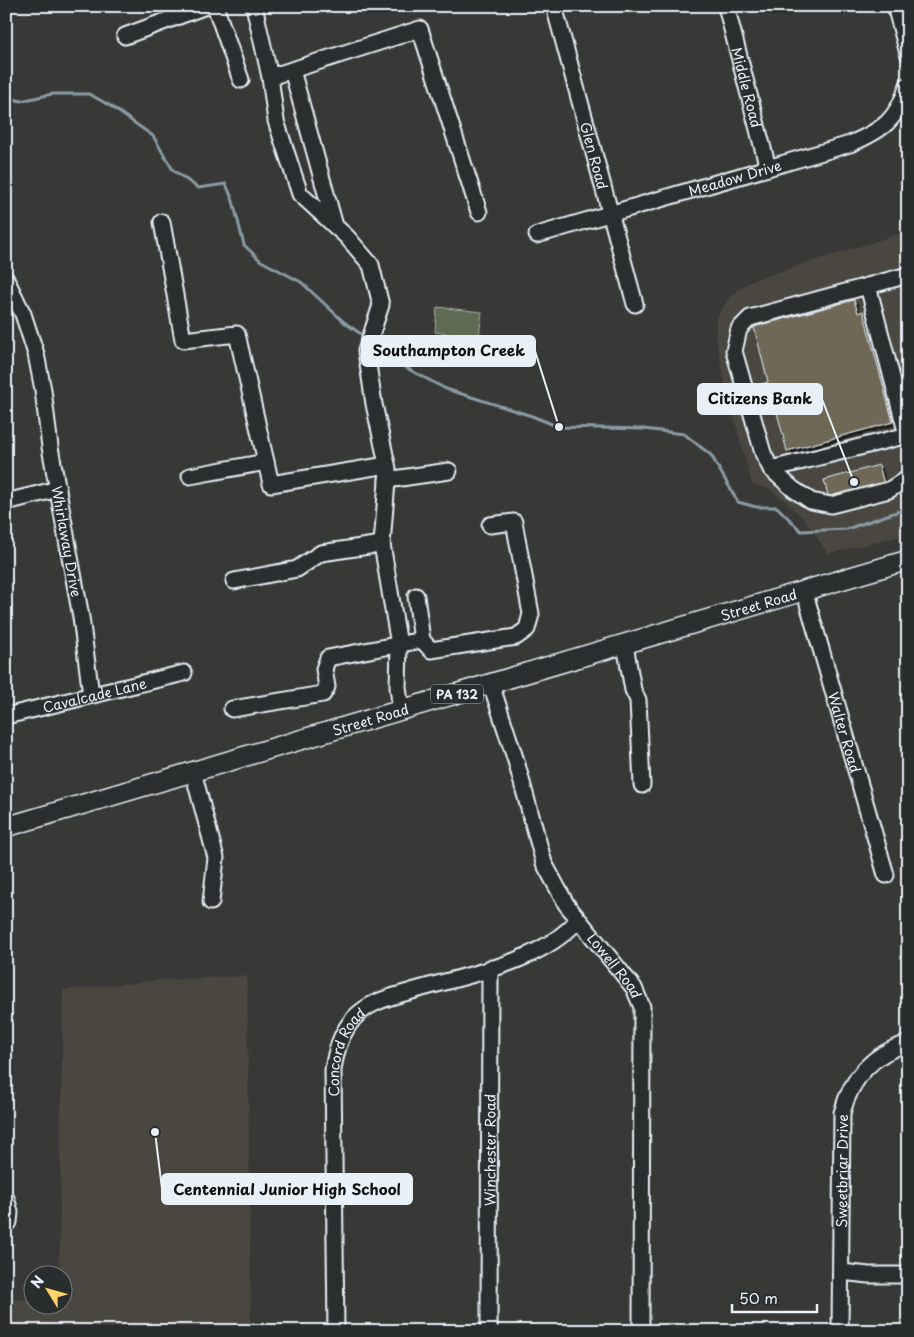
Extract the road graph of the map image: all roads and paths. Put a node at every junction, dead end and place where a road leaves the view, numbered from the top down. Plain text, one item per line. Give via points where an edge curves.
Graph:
1 (206, 6) edge
2 (214, 6) edge
3 (254, 6) edge
4 (554, 6) edge
5 (726, 6) edge
6 (895, 6) edge
7 (124, 36) dead end
8 (908, 53) edge
9 (292, 70) junction
10 (270, 77) junction
11 (241, 80) dead end
12 (908, 85) edge
13 (768, 168) junction
14 (478, 212) dead end
15 (611, 214) junction
16 (162, 222) dead end
17 (335, 226) junction
18 (538, 235) dead end
19 (908, 275) edge
20 (6, 279) edge
21 (868, 286) junction
22 (635, 304) dead end
23 (908, 435) edge
24 (266, 462) junction
25 (771, 469) junction
26 (449, 471) dead end
27 (387, 473) junction
28 (190, 476) dead end
29 (908, 478) edge
30 (58, 489) junction
31 (6, 502) edge
32 (490, 525) dead end
33 (382, 544) junction
34 (908, 560) edge
35 (234, 580) dead end
36 (804, 590) junction
37 (416, 596) dead end
38 (422, 640) junction
39 (399, 645) junction
40 (625, 645) junction
41 (184, 673) dead end
42 (491, 684) junction
43 (91, 695) junction
44 (232, 709) dead end
45 (401, 711) junction
46 (6, 716) edge
47 (193, 772) junction
48 (642, 785) dead end
49 (6, 827) edge
50 (886, 875) dead end
51 (210, 902) dead end
52 (578, 920) junction
53 (490, 968) junction
54 (908, 1043) edge
55 (6, 1198) edge
56 (9, 1222) dead end
57 (840, 1272) junction
58 (908, 1275) edge
59 (336, 1331) edge
60 (489, 1331) edge
61 (641, 1331) edge
62 (840, 1331) edge

1 - 7 street
2 - 11 street
3 - 10 street
4 - 15 street, Glen Road
5 - 13 street, Middle Road
6 - 8 street
9 - 10 street
9 - 14 street via 420,30
9 - 17 street
10 - 17 street via 276,122 300,194
12 - 13 street, Meadow Drive via 890,121 874,134
13 - 15 street, Meadow Drive
15 - 18 street, Meadow Drive
15 - 22 street, Glen Road
16 - 24 street via 183,340 237,334
17 - 27 street via 371,265 381,305 366,351
19 - 21 street
20 - 30 street, Whirlaway Drive via 23,314 36,354
21 - 23 street
21 - 25 street via 750,318 739,329 734,351 763,453
23 - 25 street
24 - 27 street via 271,484
24 - 28 street
25 - 29 street via 811,501 831,505 889,490
26 - 27 street
27 - 33 street
30 - 31 street
30 - 43 street, Whirlaway Drive
32 - 38 street via 514,522 531,614 527,628 516,637 432,650
33 - 35 street via 321,553 297,569
33 - 39 street
34 - 36 main road, Street Road / PA 132
36 - 40 main road, Street Road / PA 132
36 - 50 street, Walter Road
37 - 38 street
38 - 39 street
39 - 44 street via 328,658 324,669 327,687 323,694
39 - 45 street
40 - 42 main road, Street Road / PA 132
40 - 48 street via 633,690 638,700
41 - 43 street, Cavalcade Lane
42 - 45 main road, Street Road / PA 132
42 - 52 street, Lowell Road via 544,863 557,890
43 - 46 street, Cavalcade Lane
45 - 47 main road, Street Road / PA 132
47 - 49 main road, Street Road / PA 132
47 - 51 street via 216,858
52 - 53 street, Concord Road via 560,937 533,954
52 - 61 street, Lowell Road via 634,988 642,1007
53 - 59 street, Concord Road via 380,1000 355,1017 342,1034 333,1070
53 - 60 street, Winchester Road
54 - 57 street, Sweetbriar Drive via 891,1049 868,1065 857,1076 845,1100 840,1122
55 - 56 street
57 - 58 street
57 - 62 street, Sweetbriar Drive

